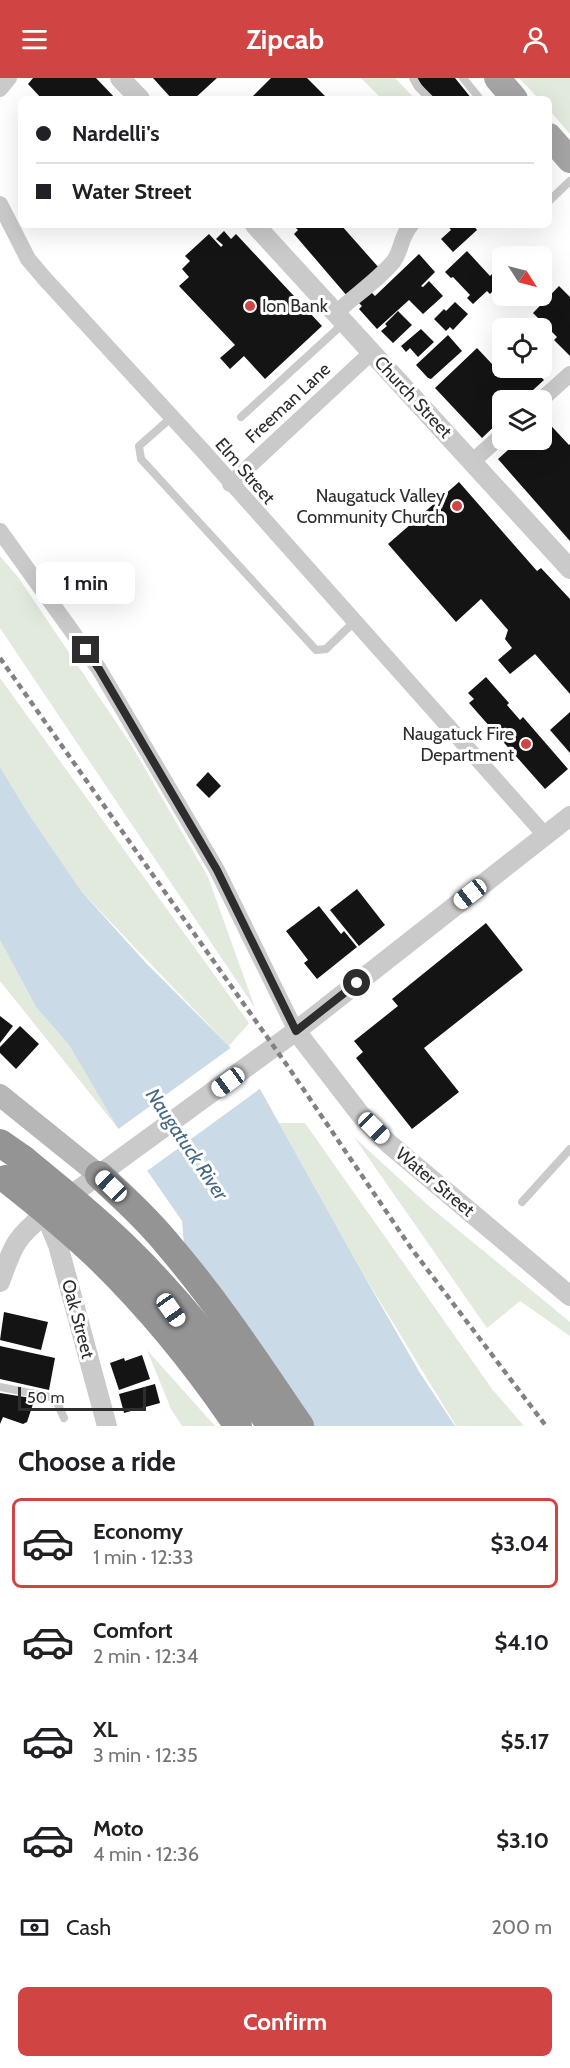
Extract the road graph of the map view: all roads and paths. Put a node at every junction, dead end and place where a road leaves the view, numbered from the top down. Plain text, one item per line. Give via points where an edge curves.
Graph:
1 (9, 78) edge
2 (120, 78) edge
3 (413, 78) edge
4 (463, 78) edge
5 (497, 78) edge
6 (0, 89) edge
7 (137, 96) edge
8 (426, 96) edge
9 (478, 96) edge
10 (512, 96) edge
11 (552, 139) edge
12 (570, 160) edge
13 (570, 181) edge
14 (552, 198) edge
15 (0, 204) edge
16 (258, 228) edge
17 (408, 228) edge
18 (340, 317) junction
19 (372, 352) junction
20 (570, 374) edge
21 (552, 390) edge
22 (172, 417) junction
23 (241, 417) dead end
24 (492, 444) edge
25 (473, 461) junction
26 (230, 484) junction
27 (0, 531) edge
28 (570, 569) edge
29 (354, 622) junction
30 (570, 816) edge
31 (545, 835) junction
32 (296, 1031) junction
33 (0, 1095) edge
34 (0, 1143) edge
35 (570, 1149) edge
36 (7, 1172) edge
37 (99, 1175) junction
38 (522, 1202) dead end
39 (45, 1214) junction
40 (0, 1282) edge
41 (570, 1296) edge
42 (0, 1387) edge
43 (64, 1419) dead end
44 (107, 1426) edge
45 (237, 1426) edge
46 (271, 1426) edge
47 (300, 1426) edge

1 - 6 street
2 - 7 street
3 - 8 lane
4 - 9 lane
5 - 10 main road
11 - 12 main road
13 - 14 lane
15 - 22 street, Elm Street via 28,259
16 - 18 street, Church Street
17 - 18 street via 392,263
18 - 19 street, Church Street
18 - 23 lane
19 - 25 street, Church Street
19 - 26 street, Freeman Lane
20 - 21 street
22 - 26 street, Elm Street
22 - 29 lane via 139,446 141,459 316,650 326,649
24 - 25 street
25 - 28 street, Church Street
26 - 29 street, Elm Street
27 - 32 street, Water Street via 99,669 217,870
29 - 31 street, Elm Street
30 - 31 street
31 - 32 street
32 - 37 street
32 - 41 street, Water Street via 360,1114 388,1143
33 - 37 main road
34 - 36 highway
35 - 38 lane
36 - 45 highway, bridge via 144,1305
36 - 46 highway, bridge via 81,1206 127,1249 211,1343
37 - 39 street
37 - 45 highway via 105,1212 185,1330
37 - 47 highway via 172,1248
39 - 40 street via 19,1237
39 - 44 street, Oak Street via 58,1245
42 - 43 lane via 55,1398

